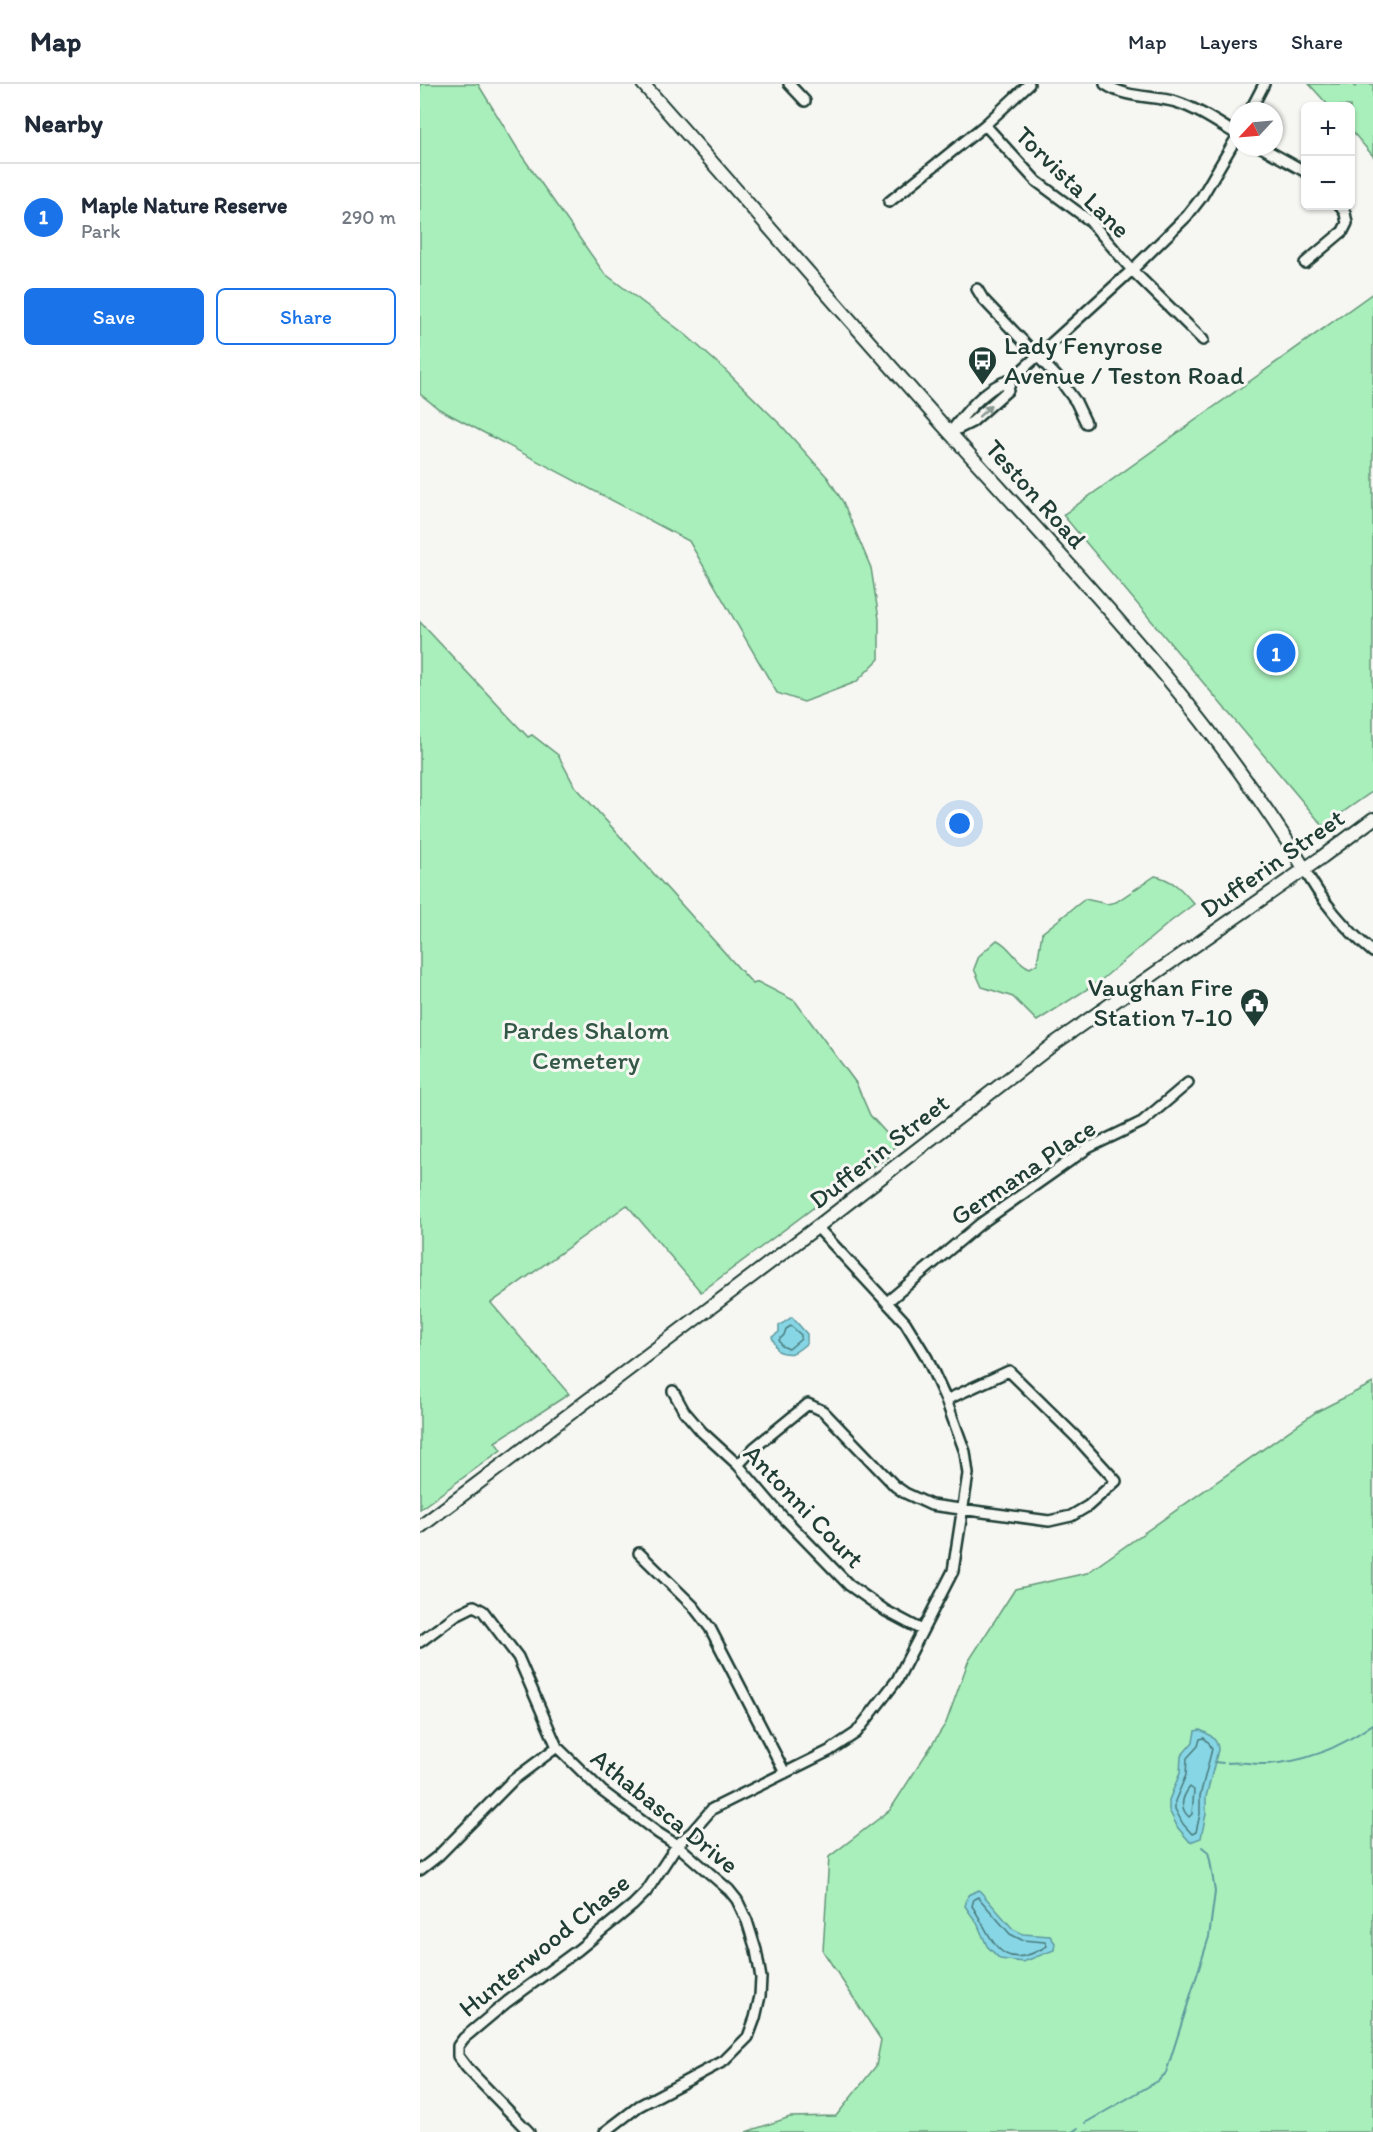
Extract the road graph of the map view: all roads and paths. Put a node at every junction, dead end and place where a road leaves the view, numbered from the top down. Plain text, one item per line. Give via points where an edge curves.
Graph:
1 (643, 84) edge
2 (789, 84) edge
3 (1029, 84) edge
4 (1105, 84) edge
5 (1264, 84) edge
6 (805, 101) dead end
7 (1255, 102) edge
8 (985, 125) junction
9 (1229, 130) edge
10 (1229, 150) edge
11 (1277, 156) edge
12 (1301, 170) edge
13 (889, 202) dead end
14 (1343, 210) edge
15 (1305, 263) dead end
16 (1132, 270) junction
17 (977, 289) dead end
18 (1203, 340) dead end
19 (1037, 356) junction
20 (1086, 423) dead end
21 (950, 433) junction
22 (1373, 819) edge
23 (1304, 868) junction
24 (1373, 952) edge
25 (1188, 1083) dead end
26 (817, 1227) junction
27 (887, 1302) junction
28 (673, 1391) dead end
29 (946, 1400) junction
30 (738, 1465) junction
31 (963, 1509) junction
32 (420, 1527) edge
33 (639, 1553) dead end
34 (922, 1630) junction
35 (420, 1642) edge
36 (557, 1747) junction
37 (785, 1773) junction
38 (678, 1845) junction
39 (420, 1870) edge
40 (529, 2132) edge
41 (605, 2132) edge

1 - 21 main road, Teston Road
2 - 6 street
3 - 8 street
4 - 9 street via 1136,96 1177,102
5 - 7 street
8 - 13 street
8 - 16 street, Torvista Lane via 1036,181 1090,221
10 - 16 street via 1187,216
11 - 12 street
14 - 15 street via 1347,223 1343,231
16 - 18 street, Torvista Lane
16 - 19 street
17 - 19 street
19 - 20 street via 1068,389
19 - 21 street via 964,414
21 - 23 main road, Teston Road via 1177,688
22 - 23 main road, Dufferin Street
23 - 24 street, Teston Road via 1329,906
23 - 26 main road, Dufferin Street via 1055,1043
25 - 27 street, Germana Place via 1142,1122 1088,1148 980,1224
26 - 27 street, Hunterwood Chase
26 - 32 main road, Dufferin Street
27 - 29 street, Hunterwood Chase via 905,1322 927,1358
28 - 30 street, Antonni Court via 702,1432
29 - 31 street, Hunterwood Chase via 965,1452 968,1474
29 - 31 street via 1009,1371 1116,1481 1088,1506 1071,1516 1049,1521
30 - 31 street via 808,1404 823,1411 905,1493 931,1505
30 - 34 street, Antonni Court via 849,1586
31 - 34 street, Hunterwood Chase via 953,1570
33 - 37 street via 710,1628
34 - 37 street, Hunterwood Chase via 897,1680 856,1733
35 - 36 street, Athabasca Drive via 465,1609 474,1606 483,1611 518,1657
36 - 38 street, Athabasca Drive via 602,1791
36 - 39 street via 513,1780
37 - 38 street, Hunterwood Chase via 712,1809
38 - 40 street, Hunterwood Chase via 633,1905 507,2002 458,2046 458,2056 467,2068
38 - 41 street, Athabasca Drive via 729,1890 747,1921 761,1978 755,2018 748,2037 724,2061 639,2106

